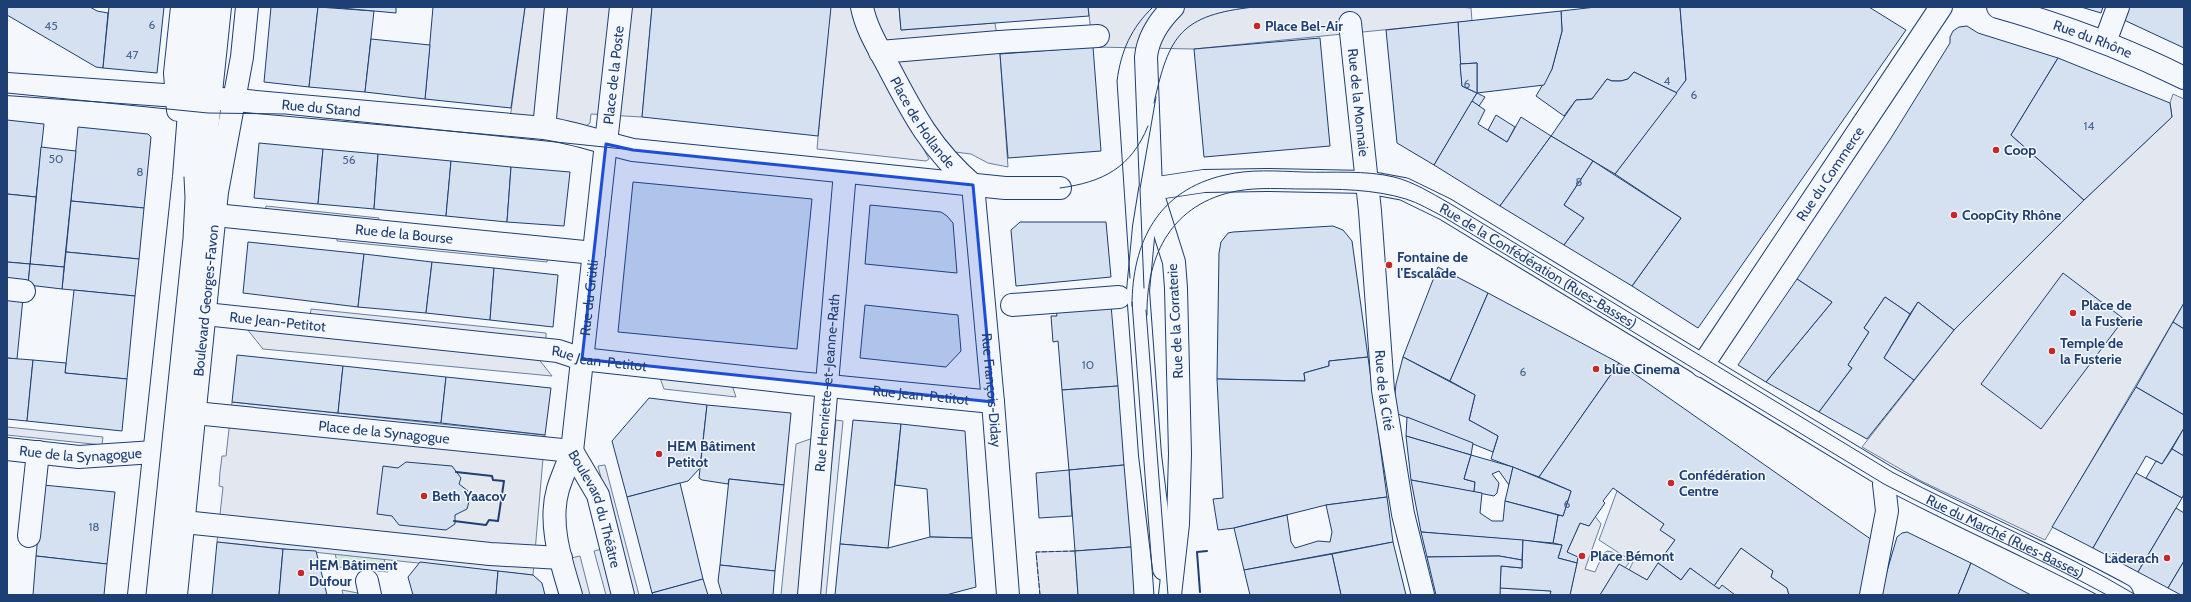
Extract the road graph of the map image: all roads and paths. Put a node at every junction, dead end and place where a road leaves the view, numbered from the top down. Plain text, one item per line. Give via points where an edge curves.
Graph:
1 (182, 7) edge
2 (199, 7) edge
3 (220, 7) edge
4 (247, 7) edge
5 (556, 7) edge
6 (621, 7) edge
7 (862, 7) edge
8 (1173, 7) edge
9 (1941, 7) edge
10 (1998, 7) edge
11 (2118, 7) edge
12 (1155, 17) edge
13 (1350, 23) dead end
14 (1098, 36) dead end
15 (2106, 42) junction
16 (880, 52) junction
17 (2184, 78) edge
18 (7, 84) edge
19 (192, 97) junction
20 (234, 100) junction
21 (544, 128) junction
22 (606, 144) junction
23 (845, 172) junction
24 (1366, 182) junction
25 (974, 185) junction
26 (1060, 188) dead end
27 (1151, 189) junction
28 (215, 215) junction
29 (594, 254) junction
30 (1119, 297) dead end
31 (1012, 305) dead end
32 (205, 314) junction
33 (582, 358) junction
34 (1702, 366) junction
35 (828, 386) junction
36 (994, 402) junction
37 (195, 413) junction
38 (7, 449) edge
39 (572, 451) junction
40 (38, 452) junction
41 (154, 452) junction
42 (1888, 478) junction
43 (184, 522) junction
44 (29, 536) dead end
45 (561, 558) junction
46 (139, 595) edge
47 (158, 595) edge
48 (176, 595) edge
49 (571, 595) edge
50 (623, 595) edge
51 (809, 595) edge
52 (1008, 595) edge
53 (1168, 595) edge
54 (1423, 595) edge
55 (1871, 595) edge
56 (2122, 595) edge

1 - 19 street via 176,62
2 - 19 street
3 - 19 street
4 - 20 street, Boulevard Georges-Favon
5 - 21 street
6 - 22 street, Place de la Poste
7 - 16 street, Place de Hollande via 864,19
8 - 12 street, Rue de la Corraterie
9 - 34 street, Rue du Commerce
10 - 15 street, Rue du Rhône
11 - 15 street
12 - 27 street, Rue de la Corraterie via 1146,57
13 - 24 street, Rue de la Monnaie
14 - 16 street
15 - 17 street, Rue du Rhône
16 - 25 street, Place de Hollande via 917,121 934,146
18 - 19 street, Rue du Stand
19 - 20 street, Rue du Stand
19 - 41 street
19 - 47 street
20 - 21 street, Rue du Stand
20 - 28 street, Boulevard Georges-Favon
21 - 22 street, Rue du Stand via 575,133
22 - 23 street, Rue du Stand via 633,150
22 - 29 street, Rue du Grütli
23 - 25 street, Rue du Stand
23 - 35 street, Rue Henriette-et-Jeanne-Rath
24 - 27 street, Rue de la Confédération (Rues-Basses) via 1204,181
24 - 34 street, Rue de la Confédération (Rues-Basses) via 1404,190 1445,209
24 - 54 street, Rue de la Cité via 1383,390 1403,514
25 - 26 street, Rue du Stand
25 - 36 street, Rue François-Diday
27 - 53 street via 1144,228 1138,291 1150,455
27 - 53 street, Rue de la Corraterie via 1174,262 1176,288 1180,454 1178,524
28 - 29 street, Rue de la Bourse
28 - 32 street, Boulevard Georges-Favon
29 - 33 street, Rue du Grütli
30 - 31 street
32 - 33 street, Rue Jean-Petitot via 558,351
32 - 37 street, Boulevard Georges-Favon
33 - 35 street, Rue Jean-Petitot
33 - 39 street, Rue du Grütli
34 - 42 street, Rue de la Confédération (Rues-Basses)
35 - 36 street, Rue Jean-Petitot
35 - 51 street, Rue Henriette-et-Jeanne-Rath
36 - 52 street, Rue François-Diday
37 - 39 street, Place de la Synagogue
37 - 43 street, Boulevard Georges-Favon
38 - 40 street, Rue de la Synagogue
39 - 45 street, Boulevard du Théâtre via 558,490 555,515 556,541
39 - 50 street, Boulevard du Théâtre via 598,495
40 - 41 street, Rue de la Synagogue via 80,457
40 - 44 street
41 - 46 street
42 - 55 street via 1884,484 1887,511
42 - 56 street, Rue du Marché (Rues-Basses) via 1941,506 2037,550
43 - 45 street via 490,554
43 - 48 street, Boulevard Georges-Favon
45 - 49 street, Boulevard du Théâtre

